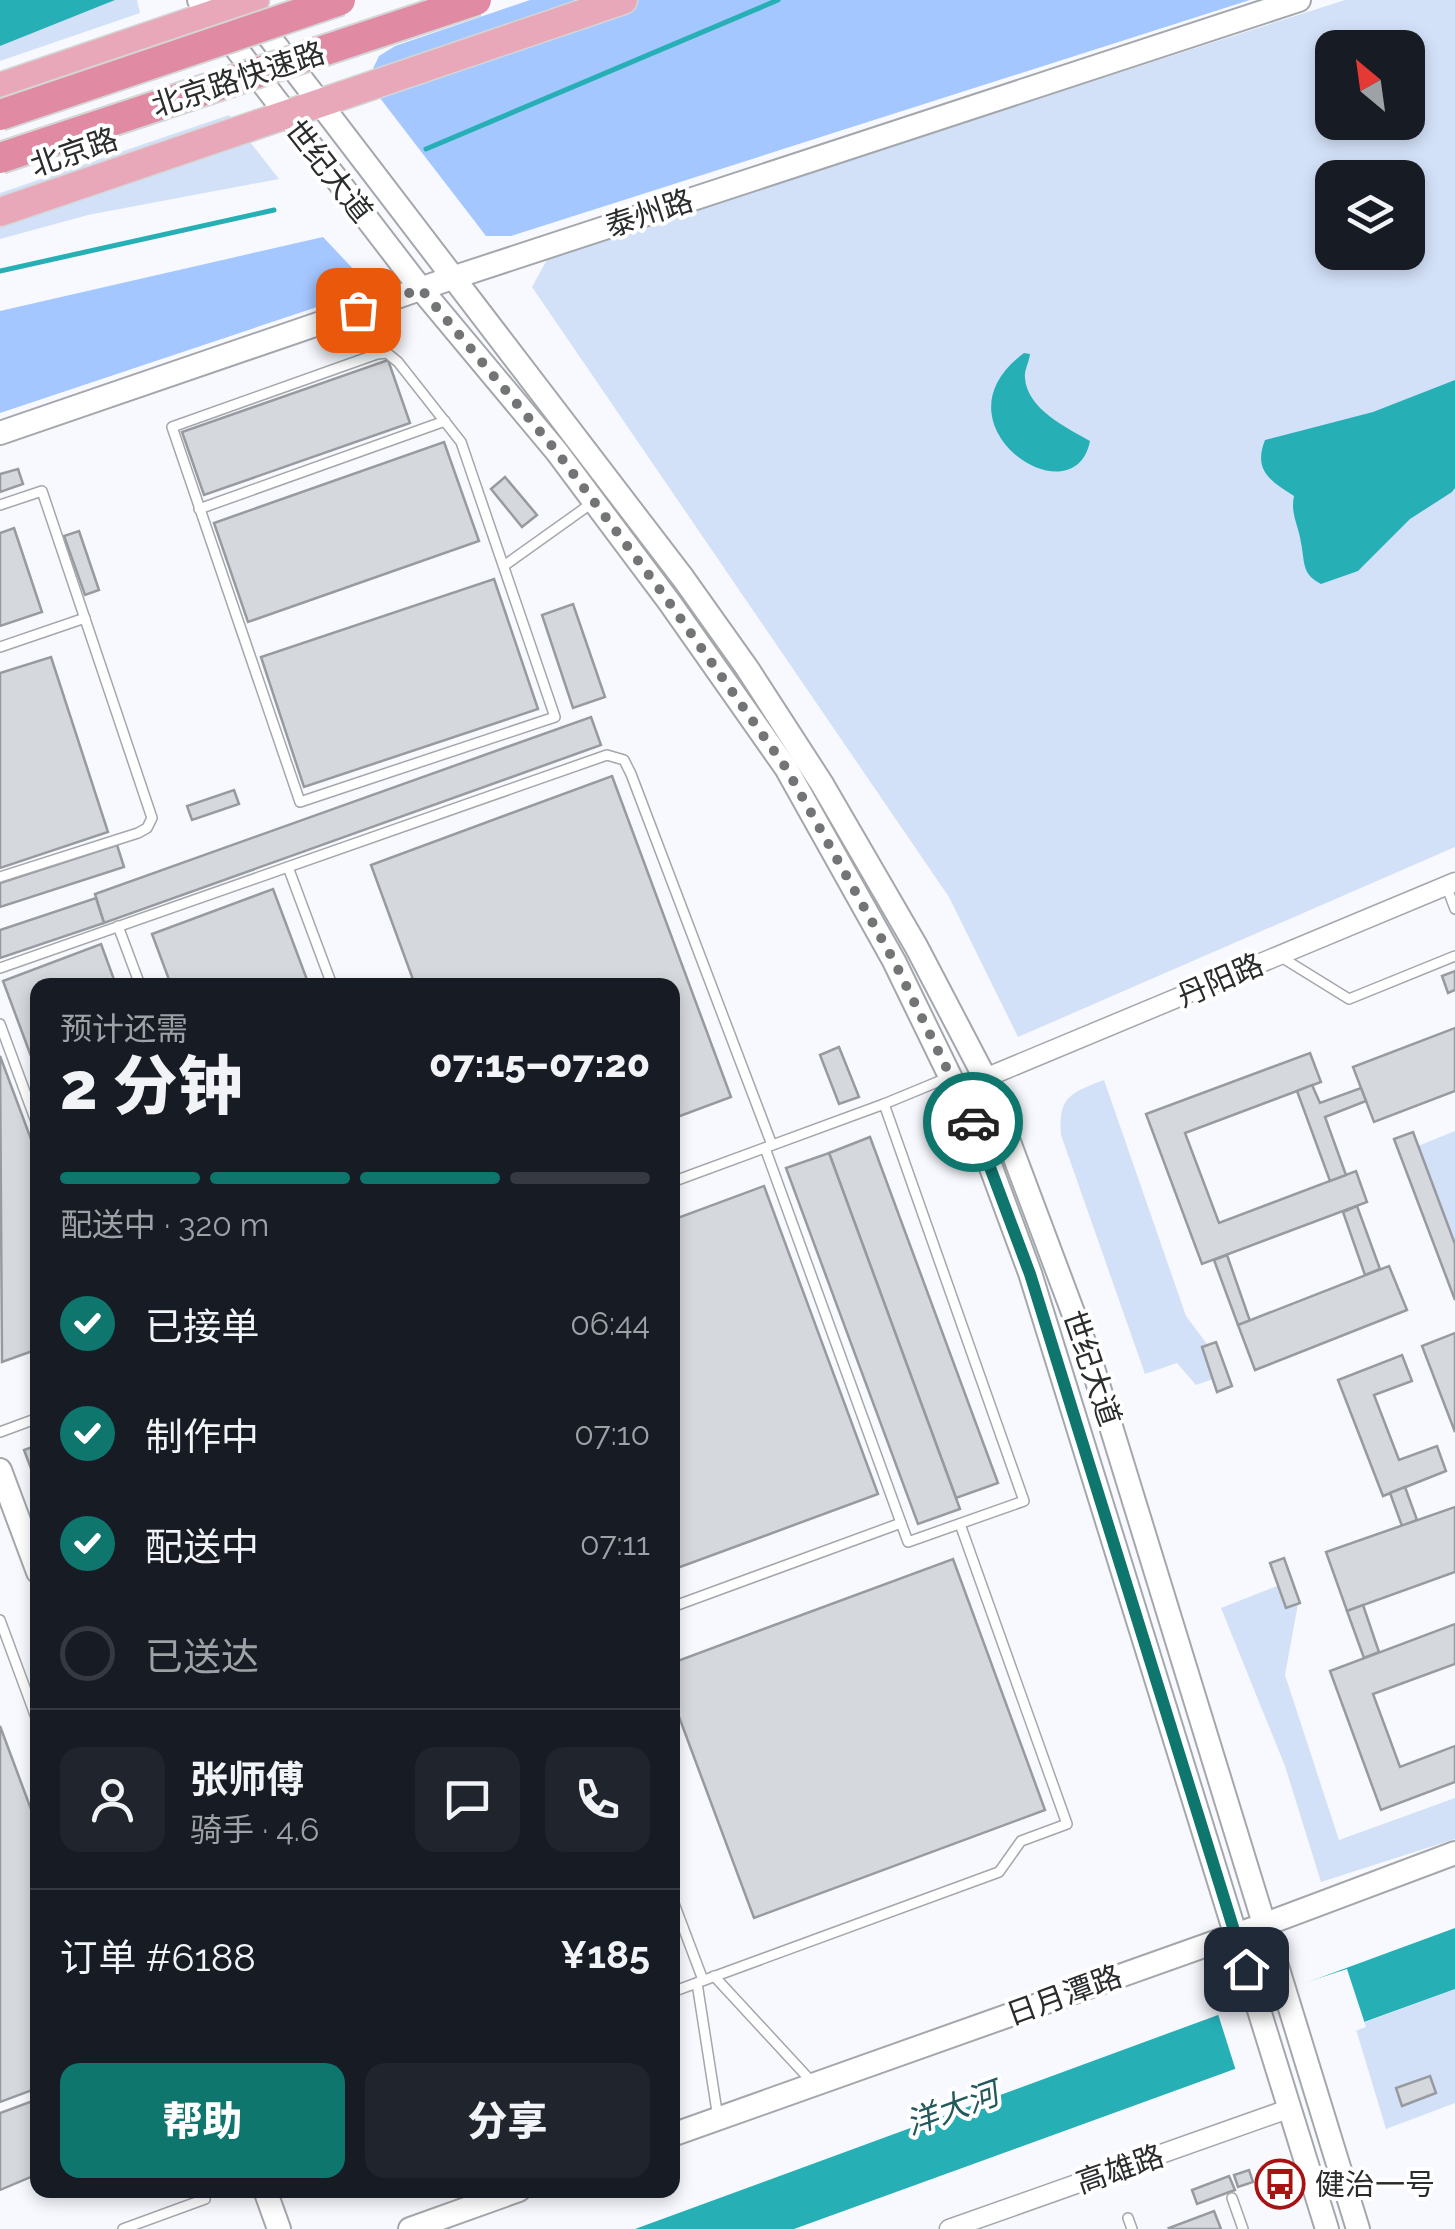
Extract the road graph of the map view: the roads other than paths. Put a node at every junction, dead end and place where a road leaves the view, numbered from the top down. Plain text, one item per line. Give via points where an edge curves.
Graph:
1 (340, 0) edge
2 (476, 0) edge
3 (623, 0) edge
4 (1300, 0) edge
5 (247, 1) edge
6 (204, 8) edge
7 (0, 86) edge
8 (320, 103) junction
9 (286, 114) junction
10 (0, 115) edge
11 (0, 158) edge
12 (0, 212) edge
13 (452, 278) junction
14 (421, 289) junction
15 (444, 421) junction
16 (0, 434) edge
17 (594, 502) junction
18 (0, 505) edge
19 (199, 509) junction
20 (505, 565) junction
21 (687, 584) junction
22 (666, 598) junction
23 (85, 618) junction
24 (0, 647) edge
25 (288, 867) junction
26 (0, 877) edge
27 (1450, 884) edge
28 (1455, 908) edge
29 (118, 926) junction
30 (1278, 956) junction
31 (1455, 956) edge
32 (0, 968) edge
33 (137, 978) edge
34 (329, 978) edge
35 (0, 1024) edge
36 (950, 1076) junction
37 (984, 1078) junction
38 (884, 1104) junction
39 (30, 1105) edge
40 (768, 1146) junction
41 (680, 1179) edge
42 (30, 1421) edge
43 (0, 1432) edge
44 (0, 1470) edge
45 (901, 1523) junction
46 (960, 1524) junction
47 (30, 1551) edge
48 (680, 1604) edge
49 (0, 1620) edge
50 (30, 1701) edge
51 (1206, 1730) junction
52 (1174, 1740) junction
53 (1455, 1853) edge
54 (680, 1922) edge
55 (1266, 1924) junction
56 (1235, 1934) junction
57 (714, 1976) junction
58 (700, 1982) junction
59 (680, 1989) edge
60 (814, 2084) junction
61 (1291, 2108) junction
62 (718, 2119) junction
63 (680, 2132) edge
64 (204, 2198) edge
65 (267, 2198) edge
66 (496, 2198) edge
67 (1232, 2198) dead end
68 (1128, 2218) dead end
69 (123, 2229) edge
70 (279, 2229) edge
71 (410, 2229) edge
72 (949, 2229) edge
73 (1132, 2229) edge
74 (1243, 2229) edge
75 (1327, 2229) edge
76 (1358, 2229) edge

1 - 10 highway, 北京路快速路, bridge
2 - 11 highway, 北京路快速路, bridge
3 - 8 main road, 北京路
4 - 13 street, 泰州路
5 - 6 main road
5 - 8 street, 世纪大道
6 - 7 main road
6 - 9 street, 世纪大道
8 - 9 main road, 北京路
8 - 13 street, 世纪大道
9 - 12 main road, 北京路
9 - 14 street, 世纪大道
13 - 14 street, 泰州路
13 - 21 street, 世纪大道
14 - 16 street, 泰州路
14 - 17 street, 世纪大道
15 - 19 lane
15 - 19 lane via 387,353 172,426
15 - 20 lane via 461,442
17 - 20 lane
17 - 22 street, 世纪大道
18 - 23 lane via 42,491
19 - 20 lane via 300,802 555,717
21 - 22 lane
21 - 37 street, 世纪大道 via 822,784
22 - 36 street, 世纪大道 via 786,768
23 - 24 lane
23 - 26 lane via 152,818 138,833
25 - 29 lane
25 - 34 lane
25 - 40 lane via 607,755 624,760
27 - 28 lane
27 - 30 street, 丹阳路
29 - 32 lane
29 - 33 lane
30 - 31 lane via 1349,1000
30 - 37 street, 丹阳路
35 - 39 lane
36 - 38 lane
36 - 52 street, 世纪大道 via 1030,1274
37 - 51 street, 世纪大道 via 1090,1356
38 - 40 lane
38 - 46 lane via 1024,1501
40 - 41 lane
40 - 45 lane
42 - 43 lane
44 - 47 street
45 - 46 lane via 908,1542
45 - 48 lane
46 - 57 lane via 1068,1824 1021,1841 998,1872
49 - 50 lane
51 - 52 lane
51 - 55 street, 世纪大道
52 - 56 street, 世纪大道
53 - 55 street, 日月潭路
54 - 58 lane
55 - 56 street, 日月潭路
55 - 76 street, 世纪大道
56 - 60 street, 日月潭路
56 - 61 street, 世纪大道
57 - 58 lane
57 - 60 lane
58 - 59 lane
58 - 62 lane
60 - 62 street, 日月潭路
61 - 72 street, 高雄路
61 - 75 street, 世纪大道
62 - 63 street, 日月潭路
64 - 69 lane
65 - 70 street
66 - 71 street
67 - 74 lane
68 - 73 lane

